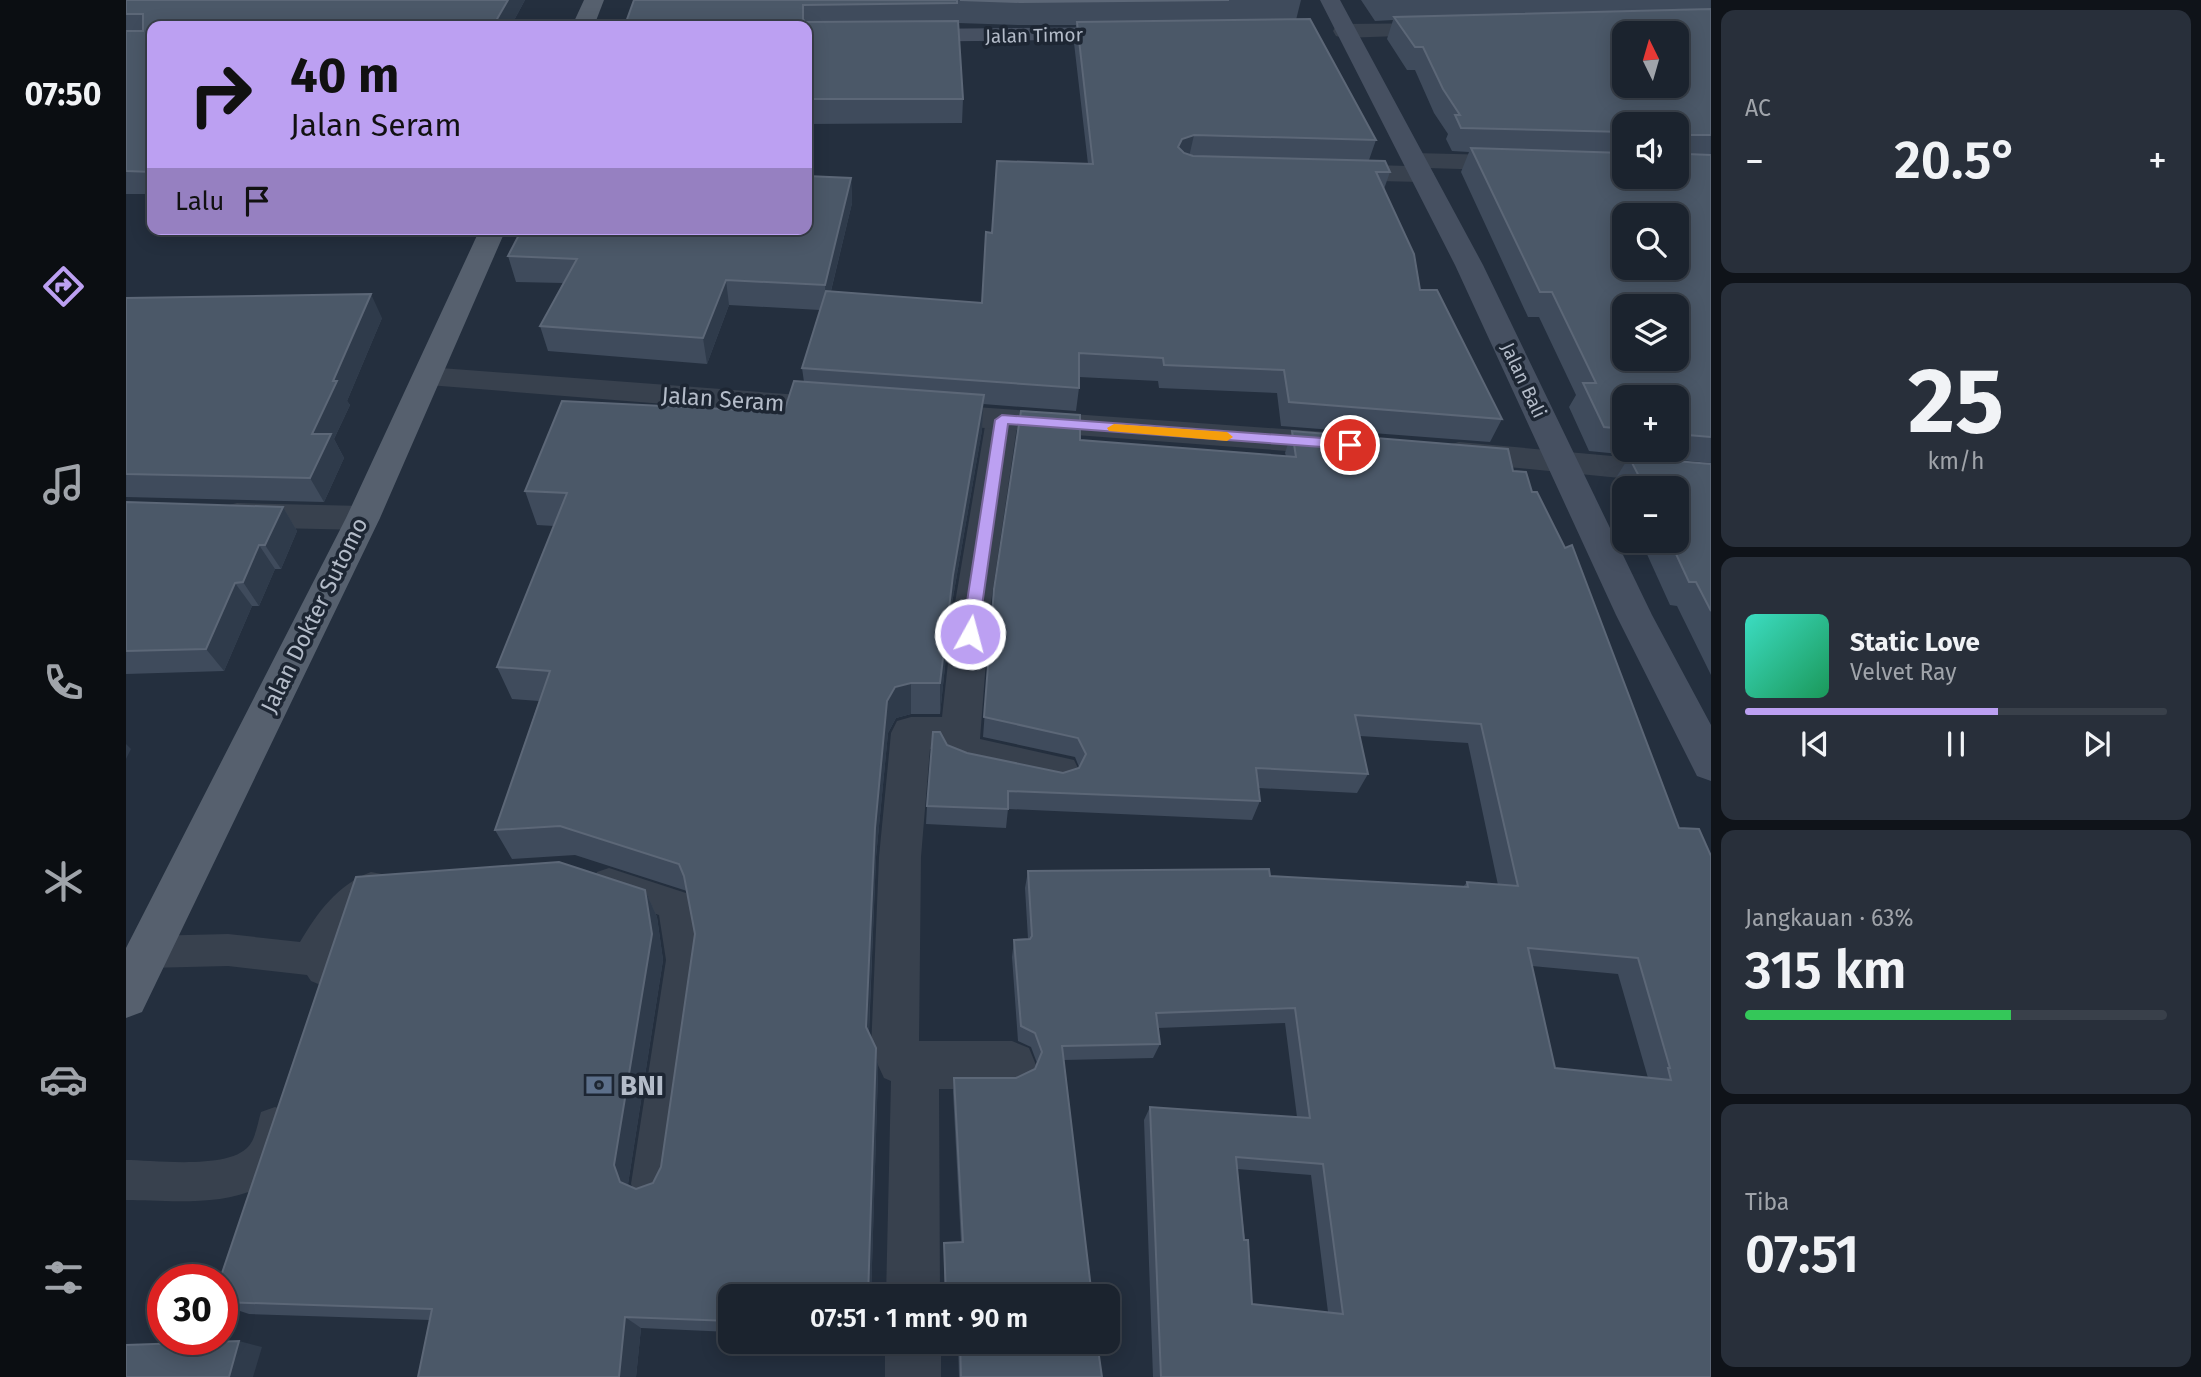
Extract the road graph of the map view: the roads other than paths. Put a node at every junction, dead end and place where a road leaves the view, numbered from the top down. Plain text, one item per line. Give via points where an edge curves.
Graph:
1 (594, 0) edge
2 (1330, 0) edge
3 (585, 21) edge
4 (1470, 28) edge
5 (1331, 32) junction
6 (1151, 33) edge
7 (812, 37) edge
8 (1612, 166) edge
9 (1418, 167) junction
10 (1312, 171) edge
11 (490, 235) edge
12 (427, 377) junction
13 (865, 410) edge
14 (906, 413) edge
15 (1002, 420) junction
16 (1363, 446) edge
17 (1430, 450) edge
18 (1563, 463) junction
19 (1711, 476) edge
20 (210, 514) edge
21 (363, 518) junction
22 (960, 733) junction
23 (1711, 764) edge
24 (1060, 772) edge
25 (574, 872) edge
26 (412, 884) edge
27 (147, 952) junction
28 (309, 959) junction
29 (126, 996) edge
30 (316, 1002) edge
31 (915, 1065) junction
32 (1013, 1065) dead end
33 (286, 1092) edge
34 (126, 1180) edge
35 (651, 1184) edge
36 (913, 1284) edge
37 (913, 1354) edge
38 (913, 1377) edge

1 - 3 main road
2 - 5 main road, Jalan Bali
4 - 5 street
5 - 9 main road, Jalan Bali
6 - 7 main road, Jalan Timor
8 - 9 street
9 - 10 street
9 - 18 main road, Jalan Bali
11 - 12 main road, Jalan Dokter Sutomo
12 - 13 street, Jalan Seram
12 - 21 main road, Jalan Dokter Sutomo
14 - 15 street
15 - 16 street
15 - 22 street via 972,609
17 - 18 street
18 - 19 street
18 - 23 main road, Jalan Bali
20 - 21 street
21 - 27 main road, Jalan Dokter Sutomo
22 - 24 street via 961,750 966,753
22 - 31 street via 918,732 910,736 900,858 895,1050 901,1061
25 - 35 lane via 674,904 684,960
26 - 28 lane via 371,887 332,919
27 - 28 lane via 228,950
27 - 29 main road, Jalan Dokter Sutomo
28 - 30 lane via 317,960 325,976
31 - 32 street
31 - 36 street
33 - 34 lane via 265,1157 247,1172 229,1179
37 - 38 street

